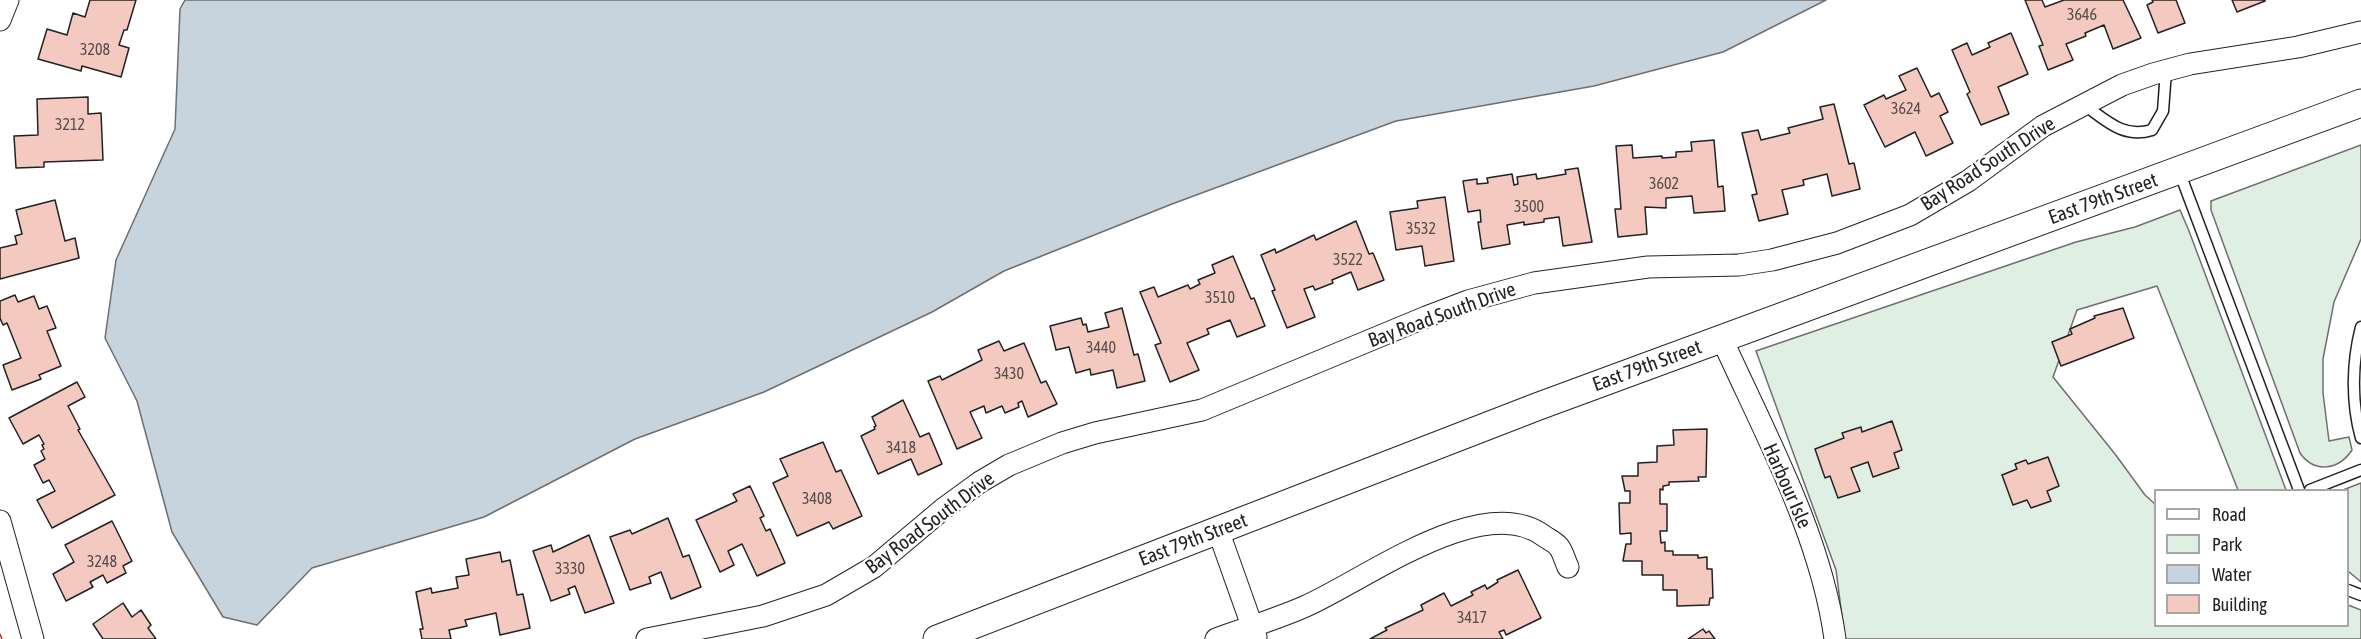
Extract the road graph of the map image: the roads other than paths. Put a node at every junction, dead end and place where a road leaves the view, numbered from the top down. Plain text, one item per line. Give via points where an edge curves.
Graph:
1 (8, 0) edge
2 (0, 20) edge
3 (2361, 32) edge
4 (2166, 71) junction
5 (2361, 103) edge
6 (2083, 104) junction
7 (2179, 171) junction
8 (2361, 327) edge
9 (1722, 339) junction
10 (2361, 438) edge
11 (2361, 470) edge
12 (2299, 489) edge
13 (2313, 489) edge
14 (0, 520) edge
15 (1218, 530) junction
16 (1568, 567) dead end
17 (1255, 632) edge
18 (33, 639) edge
19 (647, 639) edge
20 (937, 639) edge
21 (1216, 639) edge
22 (1835, 639) edge

1 - 2 street
3 - 4 street, Bay Road South Drive
4 - 6 street, Bay Road South Drive
4 - 6 lane via 2163,111 2152,130 2142,134 2114,125
5 - 7 street, East 79th Street
6 - 19 street, Bay Road South Drive via 2043,126 1968,181 1889,224 1772,260 1739,265 1648,267 1557,278 1468,301 1202,410 1095,433 1030,455 961,494 874,567 826,595 763,616
7 - 9 street, East 79th Street
7 - 12 lane
8 - 10 lane via 2354,362
9 - 15 street, East 79th Street
9 - 22 street, Harbour Isle via 1807,530 1824,584
11 - 13 lane
14 - 18 street
15 - 17 street
15 - 20 street, East 79th Street
16 - 17 street via 1559,546 1536,530 1511,522 1487,523 1427,543
17 - 21 street

